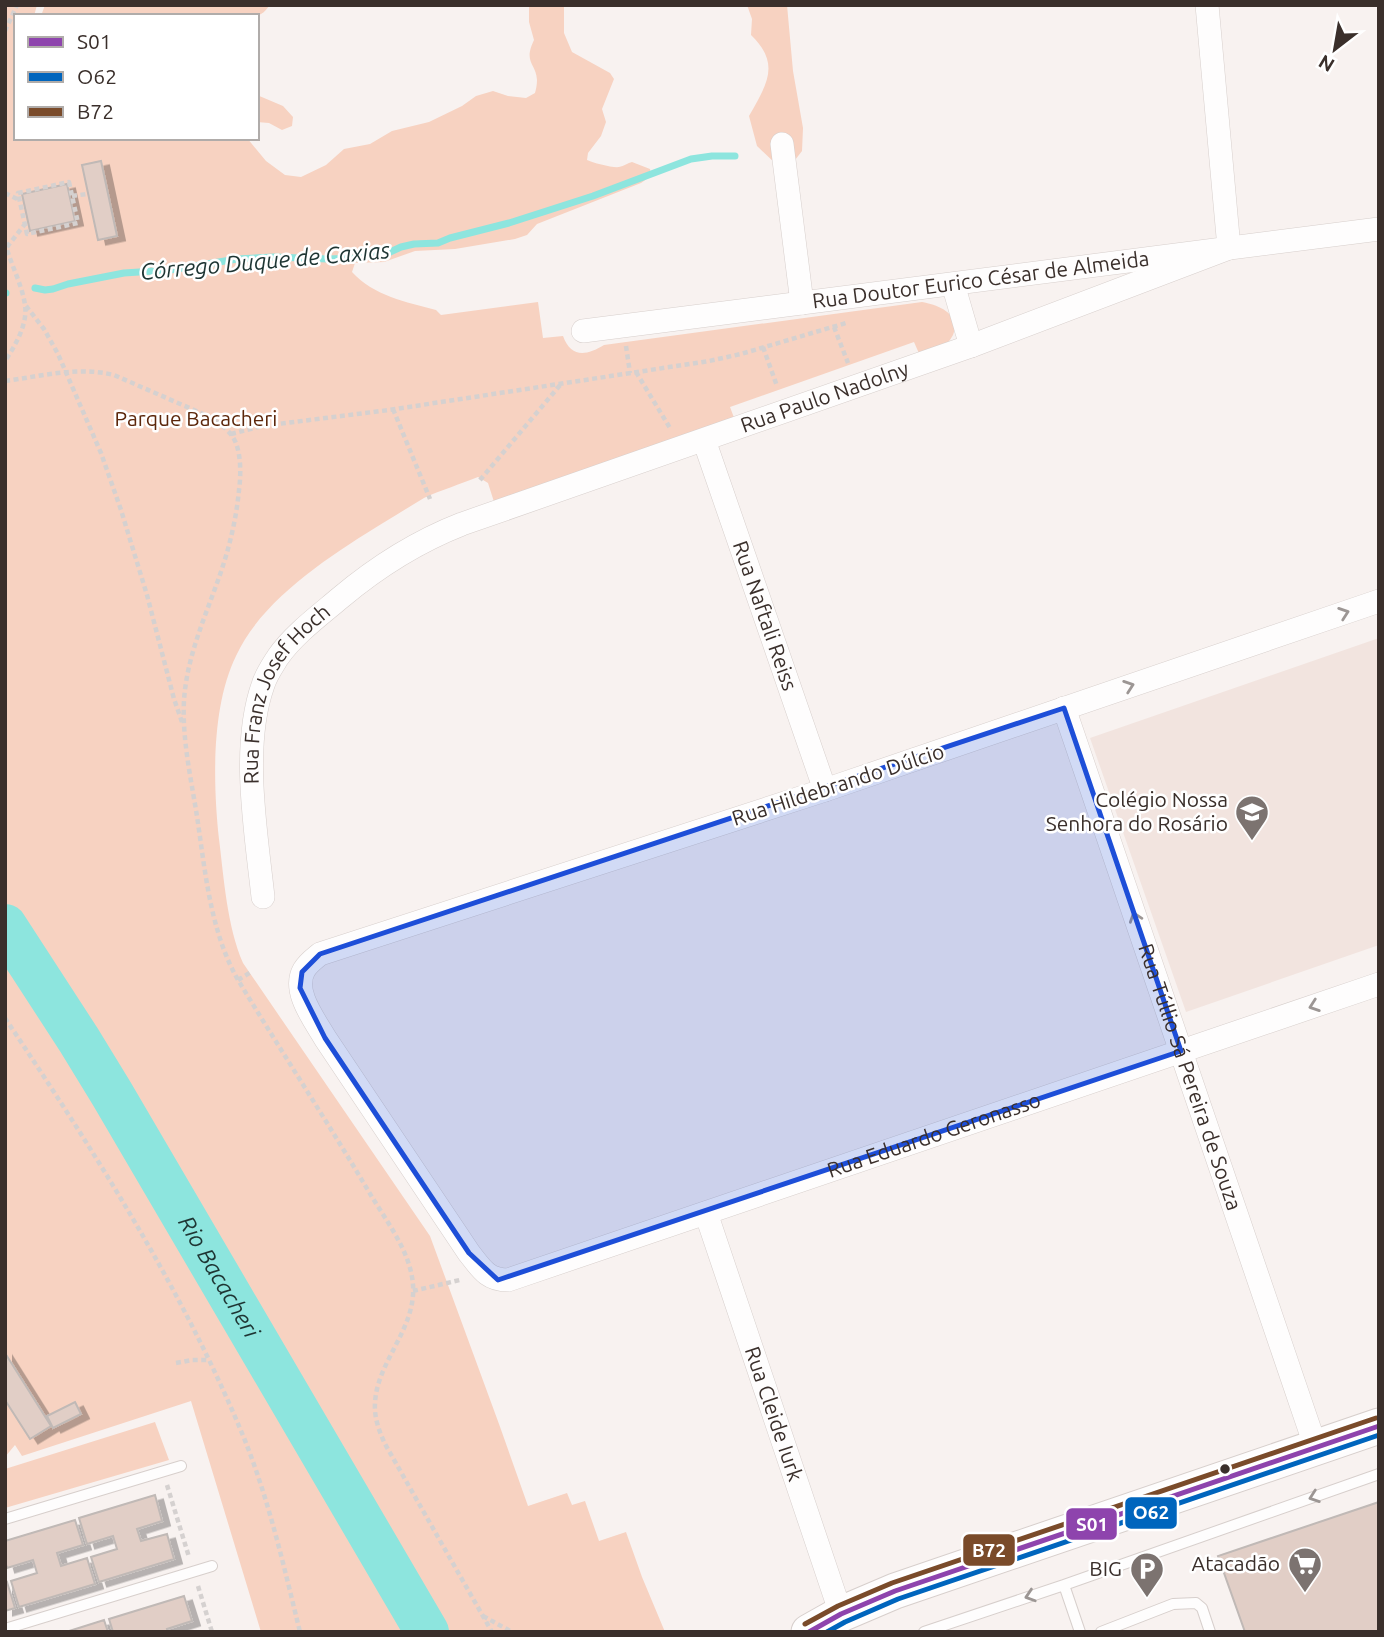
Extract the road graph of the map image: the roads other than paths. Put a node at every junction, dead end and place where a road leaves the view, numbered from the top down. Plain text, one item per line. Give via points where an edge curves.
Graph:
1 (1207, 5) edge
2 (782, 144) dead end
3 (1379, 229) edge
4 (1229, 248) junction
5 (953, 284) junction
6 (802, 303) junction
7 (583, 331) dead end
8 (971, 346) junction
9 (704, 440) junction
10 (419, 542) joint
11 (1379, 601) edge
12 (1064, 708) junction
13 (825, 790) junction
14 (263, 897) dead end
15 (1379, 984) edge
16 (1181, 1051) junction
17 (706, 1213) junction
18 (479, 1277) joint
19 (1379, 1426) edge
20 (1316, 1448) junction
21 (181, 1466) dead end
22 (1379, 1474) edge
23 (5, 1519) edge
24 (212, 1566) dead end
25 (1064, 1585) junction
26 (841, 1614) junction
27 (5, 1629) edge
28 (809, 1632) edge
29 (924, 1632) edge
30 (1080, 1632) edge
31 (1101, 1632) edge
32 (1210, 1632) edge

1 - 4 street
2 - 6 street
3 - 4 street, Rua Doutor Eurico César de Almeida
4 - 5 street, Rua Doutor Eurico César de Almeida
4 - 8 street, Rua Paulo Nadolny
5 - 6 street, Rua Doutor Eurico César de Almeida
5 - 8 street
6 - 7 street, Rua Doutor Eurico César de Almeida
8 - 9 street, Rua Paulo Nadolny
9 - 10 street, Rua Paulo Nadolny
9 - 13 street, Rua Naftali Reiss
10 - 14 street, Rua Franz Josef Hoch via 359,582 310,624 280,655 264,683 254,733 252,783
12 -> 11 street, Rua Hildebrando Dúlcio
12 - 13 street, Rua Hildebrando Dúlcio
16 -> 12 street, Rua Túllio Sá Pereira de Souza
13 - 18 street, Rua Hildebrando Dúlcio via 320,954 309,962 300,988 307,1007 469,1254
15 -> 16 street, Rua Eduardo Geronasso
16 - 17 street, Rua Eduardo Geronasso
16 - 20 street, Rua Túllio Sá Pereira de Souza
17 - 18 street, Rua Eduardo Geronasso via 508,1280
17 - 26 street, Rua Cleide Iurk
19 - 20 main road
20 - 26 main road via 895,1591
21 - 23 lane
22 -> 25 lane
24 - 27 lane
25 -> 29 lane
25 - 30 lane
26 - 28 main road
31 - 32 lane via 1173,1604 1196,1603

